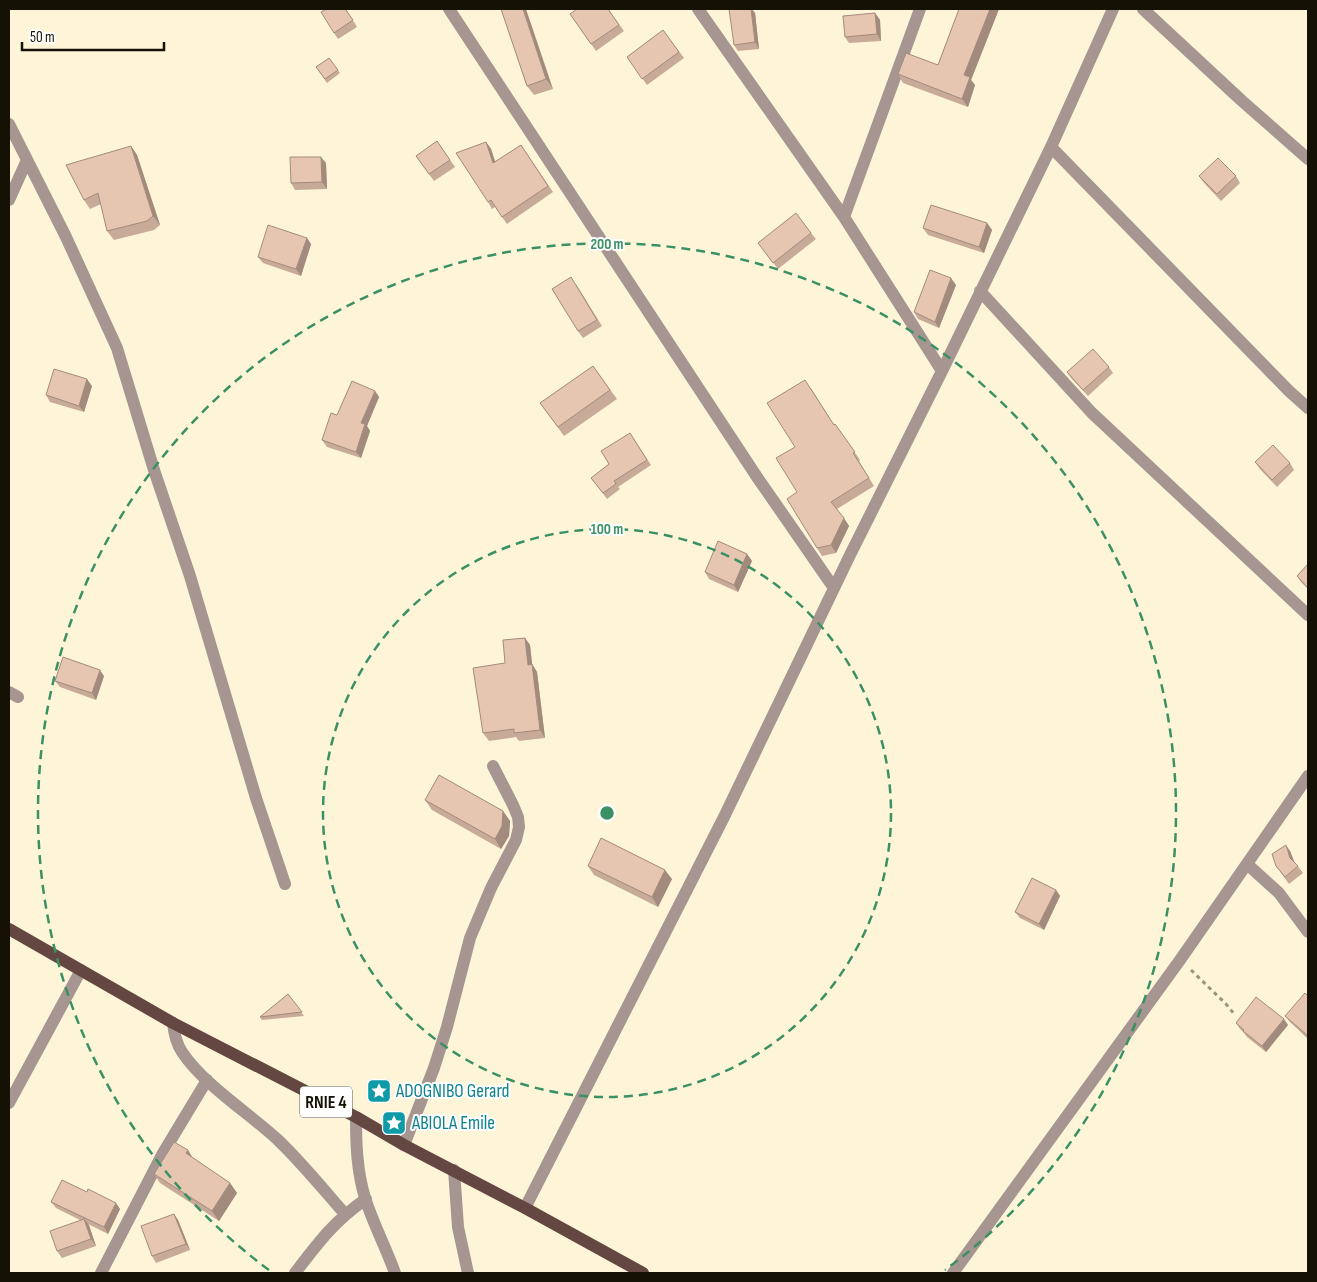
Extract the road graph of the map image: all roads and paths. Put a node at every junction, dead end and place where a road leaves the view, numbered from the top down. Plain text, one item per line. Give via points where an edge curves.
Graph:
1 (449, 9) edge
2 (698, 9) edge
3 (920, 9) edge
4 (1113, 9) edge
5 (1143, 9) edge
6 (9, 124) edge
7 (1051, 147) junction
8 (1308, 159) edge
9 (27, 160) junction
10 (9, 200) edge
11 (844, 217) junction
12 (980, 292) junction
13 (942, 371) junction
14 (1308, 408) edge
15 (834, 588) junction
16 (1308, 615) edge
17 (493, 766) dead end
18 (1308, 776) edge
19 (1247, 864) junction
20 (285, 884) dead end
21 (9, 929) edge
22 (1308, 932) edge
23 (1180, 960) junction
24 (81, 970) junction
25 (1236, 1015) dead end
26 (173, 1023) junction
27 (207, 1080) junction
28 (9, 1103) edge
29 (356, 1117) junction
30 (404, 1145) junction
31 (454, 1170) junction
32 (366, 1199) junction
33 (525, 1208) junction
34 (345, 1214) junction
35 (102, 1273) edge
36 (295, 1273) edge
37 (395, 1273) edge
38 (468, 1273) edge
39 (643, 1273) edge
40 (953, 1273) edge

1 - 15 street via 757,477
2 - 11 street
3 - 11 street
4 - 7 street
5 - 8 street
6 - 9 street
7 - 12 street
7 - 14 street
9 - 10 street
9 - 20 street via 117,348
11 - 13 street
12 - 13 street
12 - 16 street via 1092,413
13 - 15 street
15 - 33 street via 724,818
17 - 30 street via 518,816 516,840 470,938 448,1027
18 - 19 street
19 - 22 street via 1279,893
19 - 23 street
21 - 24 main road, RNIE 4
23 - 25 path
23 - 40 street
24 - 26 main road, RNIE 4
24 - 28 street
26 - 27 street via 182,1051
26 - 29 main road, RNIE 4
27 - 34 street via 278,1141
27 - 35 street via 163,1153
29 - 30 main road, RNIE 4
29 - 32 street via 359,1174
30 - 31 main road, RNIE 4
31 - 33 main road, RNIE 4
31 - 38 street via 458,1227
32 - 34 street
32 - 37 street
33 - 39 main road, RNIE 4
34 - 36 street

